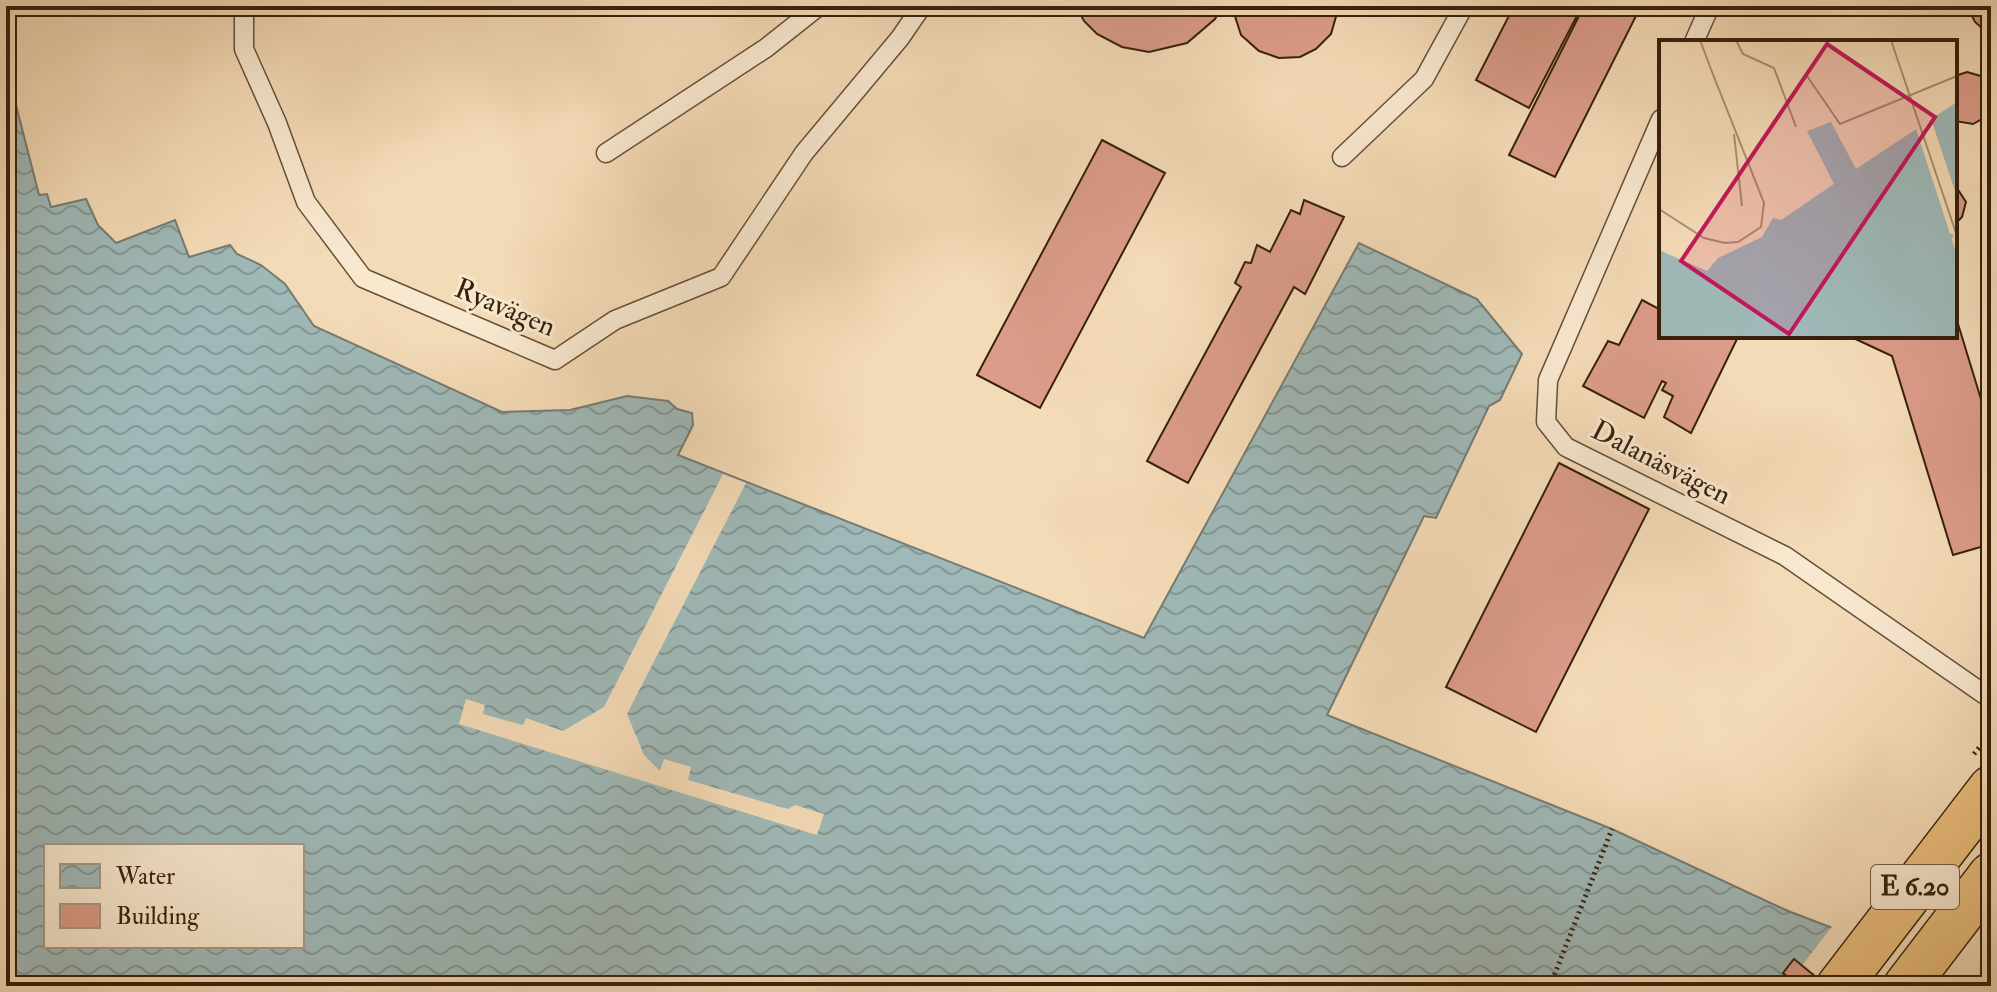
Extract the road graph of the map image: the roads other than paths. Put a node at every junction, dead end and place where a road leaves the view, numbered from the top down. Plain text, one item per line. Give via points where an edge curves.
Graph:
1 (244, 6) edge
2 (819, 6) edge
3 (922, 6) edge
4 (1464, 6) edge
5 (1709, 8) dead end
6 (1695, 40) edge
7 (1659, 124) edge
8 (606, 153) dead end
9 (1342, 157) dead end
10 (1991, 699) edge
11 (1991, 788) edge
12 (1991, 875) edge
13 (1839, 986) edge
14 (1906, 986) edge

1 - 3 lane, Ryavägen via 244,49 306,202 363,278 555,360 615,320 721,277 804,153
2 - 8 lane via 766,48
4 - 9 lane via 1424,79
5 - 6 lane
7 - 10 lane, Dalanäsvägen via 1548,380 1546,422 1566,447 1785,556
11 - 13 highway, E 6.20
12 - 14 highway, E 6.20

